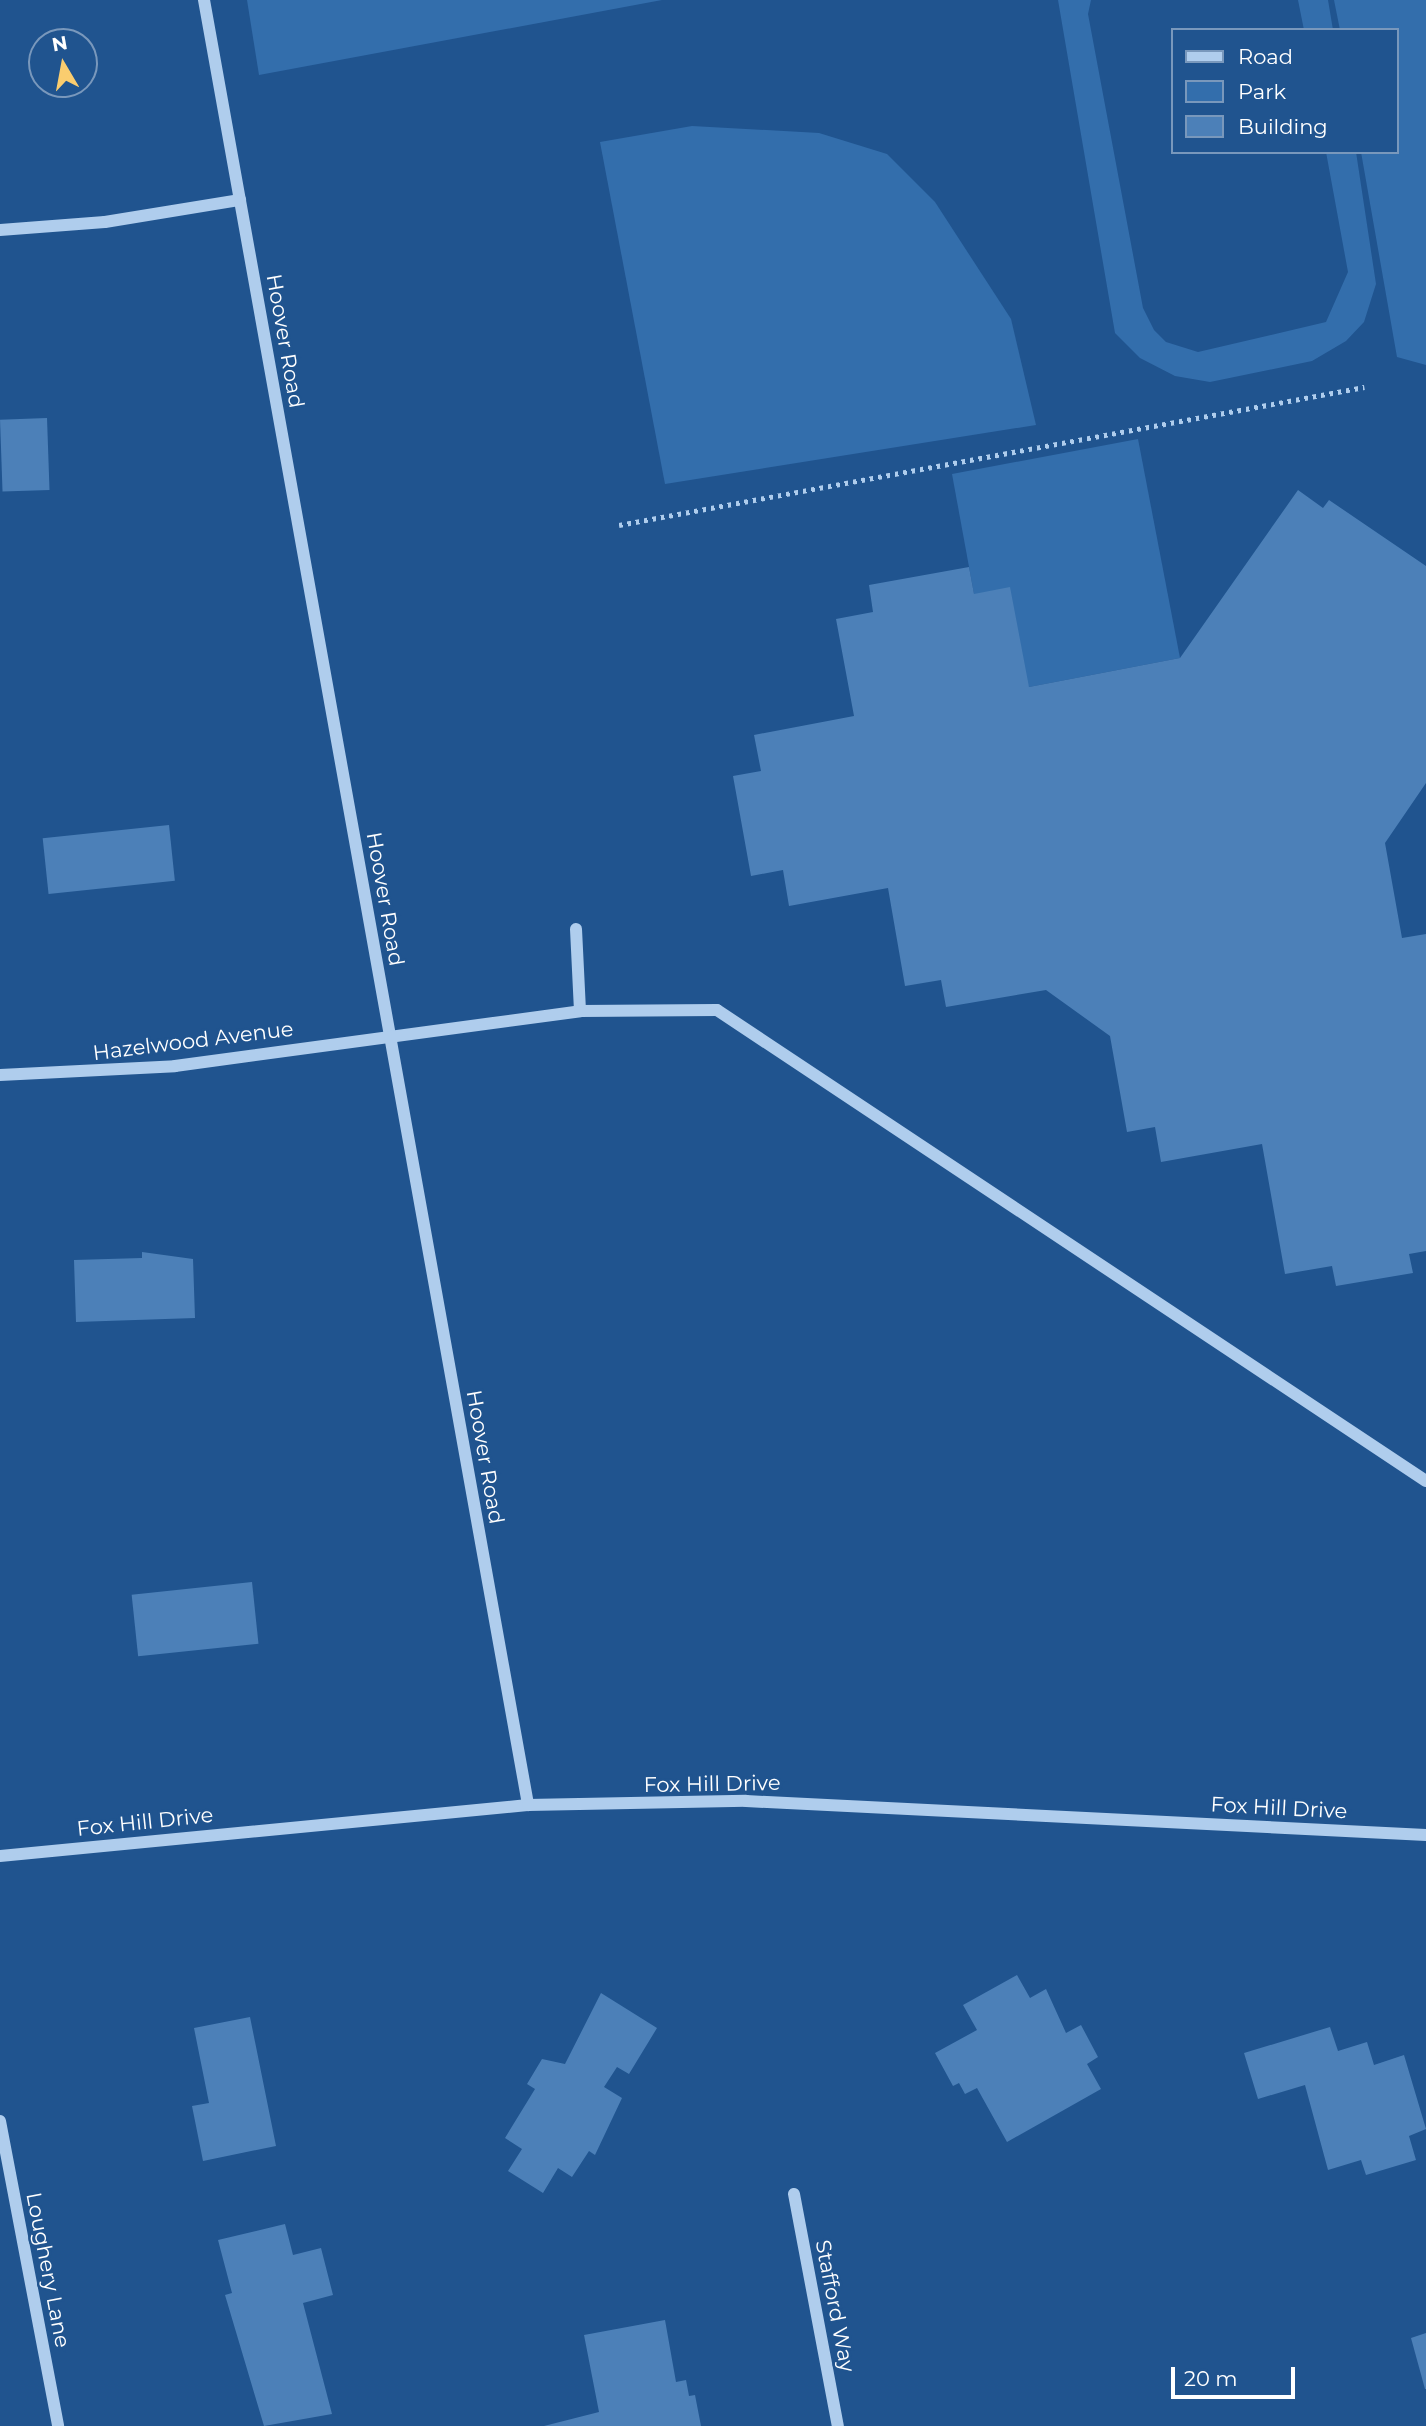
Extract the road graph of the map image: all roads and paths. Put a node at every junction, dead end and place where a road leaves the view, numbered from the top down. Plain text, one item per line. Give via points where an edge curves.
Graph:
1 (204, 0) edge
2 (240, 200) junction
3 (0, 230) edge
4 (1364, 387) dead end
5 (619, 525) dead end
6 (576, 929) dead end
7 (580, 1011) junction
8 (390, 1033) junction
9 (0, 1076) edge
10 (1426, 1481) edge
11 (528, 1805) junction
12 (1426, 1835) edge
13 (0, 1856) edge
14 (0, 2121) edge
15 (794, 2194) dead end
16 (58, 2426) edge
17 (838, 2426) edge

1 - 2 street, Hoover Road
2 - 3 street via 105,222
2 - 8 street, Hoover Road
4 - 5 path
6 - 7 street
7 - 8 street, Hazelwood Avenue
7 - 10 street, Hazelwood Avenue via 717,1010
8 - 9 street, Hazelwood Avenue via 174,1066
8 - 11 street, Hoover Road
11 - 12 street, Fox Hill Drive via 746,1801
11 - 13 street, Fox Hill Drive
14 - 16 street, Loughery Lane
15 - 17 street, Stafford Way

